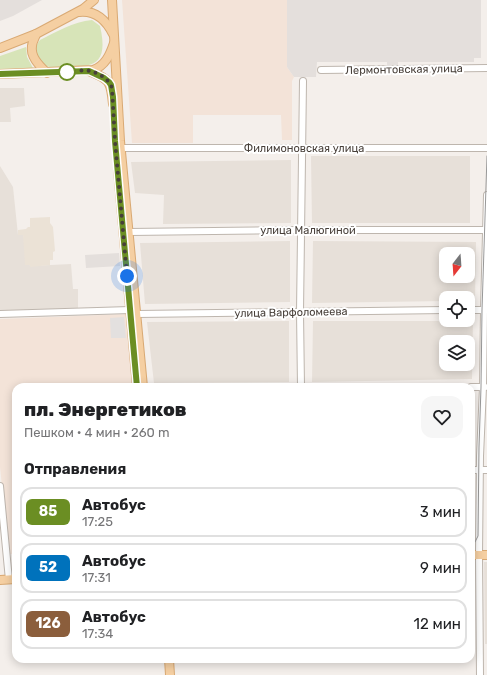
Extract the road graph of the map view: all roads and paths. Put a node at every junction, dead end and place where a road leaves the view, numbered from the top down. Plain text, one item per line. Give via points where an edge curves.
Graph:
1 (94, 0) edge
2 (112, 0) edge
3 (78, 12) junction
4 (36, 34) junction
5 (115, 39) junction
6 (0, 48) edge
7 (487, 68) edge
8 (321, 70) dead end
9 (89, 71) junction
10 (47, 73) junction
11 (0, 74) edge
12 (303, 81) dead end
13 (302, 147) junction
14 (121, 148) junction
15 (487, 148) edge
16 (487, 195) edge
17 (301, 230) junction
18 (486, 230) edge
19 (129, 232) junction
20 (439, 310) edge
21 (485, 310) edge
22 (133, 312) junction
23 (300, 312) junction
24 (0, 314) edge
25 (137, 383) edge
26 (142, 383) edge
27 (301, 383) edge
28 (485, 387) edge
29 (475, 470) edge
30 (480, 470) junction
31 (487, 470) edge
32 (0, 486) edge
33 (479, 555) edge
34 (8, 580) edge
35 (484, 647) edge
36 (169, 663) edge
37 (170, 675) edge
38 (480, 675) edge

1 - 3 main road
2 - 5 main road
3 - 4 main road
3 - 5 main road via 97,14 109,27
4 - 6 main road
4 - 10 main road via 32,52 39,66
5 - 9 main road via 103,64
5 - 14 main road
7 - 8 street, Лермонтовская улица
9 - 10 main road
9 - 22 main road via 104,78 112,88
10 - 11 main road
12 - 13 street
13 - 14 street, Филимоновская улица
13 - 15 street, Филимоновская улица
13 - 17 street
14 - 19 main road
16 - 18 street
17 - 18 street, улица Малюгиной
17 - 19 street, улица Малюгиной
17 - 23 street
18 - 21 street
19 - 22 main road
20 - 23 street, улица Варфоломеева
21 - 28 street
22 - 23 street, улица Варфоломеева
22 - 24 street, улица Варфоломеева
22 - 25 main road
22 - 26 main road
23 - 27 street
28 - 30 street
29 - 30 street
30 - 31 street
30 - 33 street
32 - 34 street
33 - 35 street
35 - 38 street
36 - 37 main road

